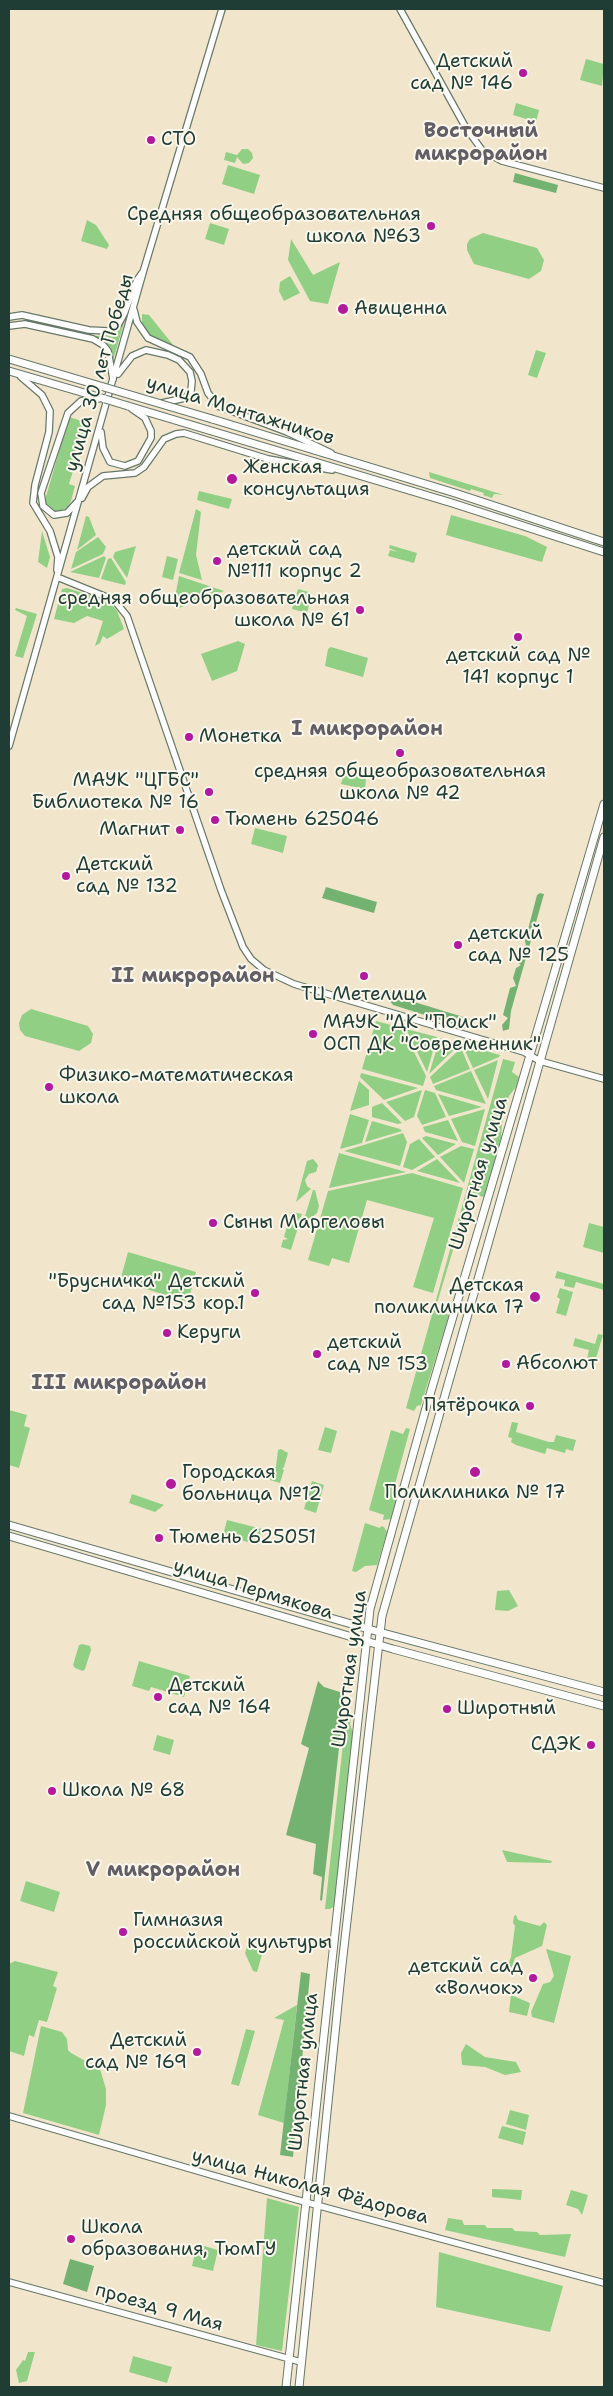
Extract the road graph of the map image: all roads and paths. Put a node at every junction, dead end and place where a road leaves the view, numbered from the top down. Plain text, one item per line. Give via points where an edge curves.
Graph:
1 (222, 9) edge
2 (400, 9) edge
3 (604, 188) edge
4 (144, 270) junction
5 (134, 309) junction
6 (9, 317) edge
7 (9, 326) edge
8 (10, 359) edge
9 (11, 372) edge
10 (114, 380) junction
11 (105, 399) junction
12 (160, 404) junction
13 (128, 406) junction
14 (100, 428) junction
15 (337, 456) junction
16 (360, 476) junction
17 (80, 498) junction
18 (78, 506) junction
19 (604, 542) edge
20 (604, 552) edge
21 (57, 577) junction
22 (9, 746) edge
23 (604, 804) edge
24 (604, 837) edge
25 (531, 1055) junction
26 (540, 1061) junction
27 (604, 1079) edge
28 (9, 1524) edge
29 (9, 1536) edge
30 (368, 1628) junction
31 (380, 1632) junction
32 (367, 1641) junction
33 (378, 1645) junction
34 (603, 1694) edge
35 (596, 1703) junction
36 (604, 1706) edge
37 (345, 1843) junction
38 (355, 1844) junction
39 (9, 2116) edge
40 (306, 2202) junction
41 (316, 2204) junction
42 (9, 2282) edge
43 (604, 2283) edge
44 (289, 2359) junction
45 (301, 2362) junction
46 (286, 2387) edge
47 (299, 2387) edge

1 - 4 street, улица 30 лет Победы
2 - 3 street via 466,128 482,150 502,161
4 - 5 street, улица 30 лет Победы
4 - 6 street via 124,314 108,331 22,315
5 - 10 street, улица 30 лет Победы
5 - 15 street via 137,322 148,338 178,350 197,365 208,394 218,406 296,436
7 - 10 street via 25,324 103,345 108,351
8 - 12 main road, улица Монтажников, bridge
9 - 11 main road, улица Монтажников
9 - 21 street via 37,388 50,411 49,432 33,503 55,545
10 - 12 street via 127,360 146,350 179,360 190,372 191,391 185,398
10 - 14 street, улица 30 лет Победы
11 - 13 main road, улица Монтажников, bridge
11 - 17 street via 80,401 68,413 41,493 43,506 54,515 67,513
12 - 15 main road, улица Монтажников, bridge
13 - 14 street via 145,418 152,431 142,456 133,464 124,466 110,462 102,448
13 - 16 main road, улица Монтажников
14 - 17 street, улица 30 лет Победы
15 - 19 main road, улица Монтажников
16 - 18 street via 268,459 184,433 164,439 144,467 135,473 102,476 88,487
16 - 20 main road, улица Монтажников
17 - 18 street, улица 30 лет Победы
18 - 21 street, улица 30 лет Победы
21 - 22 street, улица 30 лет Победы
21 - 25 street via 114,600 127,616 221,890 243,946 252,959 264,970 294,984
23 - 25 main road, Широтная улица
24 - 26 main road, Широтная улица
25 - 26 street
25 - 30 main road, Широтная улица via 424,1414 370,1608
26 - 27 street
26 - 31 main road, Широтная улица via 386,1597
28 - 30 main road, улица Пермякова
29 - 32 main road, улица Пермякова
30 - 31 main road, улица Пермякова
30 - 32 main road, Широтная улица
31 - 33 main road, Широтная улица
31 - 34 main road, улица Пермякова
32 - 33 main road, улица Пермякова
32 - 37 main road, Широтная улица
33 - 35 main road, улица Пермякова
33 - 38 main road, Широтная улица
34 - 35 main road via 600,1703
35 - 36 main road, улица Пермякова
37 - 38 main road
37 - 40 main road, Широтная улица
38 - 41 main road, Широтная улица
39 - 40 street, улица Николая Фёдорова
40 - 41 street, улица Николая Фёдорова
40 - 44 main road, Широтная улица
41 - 43 street, улица Николая Фёдорова
41 - 45 main road, Широтная улица
42 - 44 street, проезд 9 Мая
44 - 45 street, проезд 9 Мая
44 - 46 main road, Широтная улица
45 - 47 main road, Широтная улица

